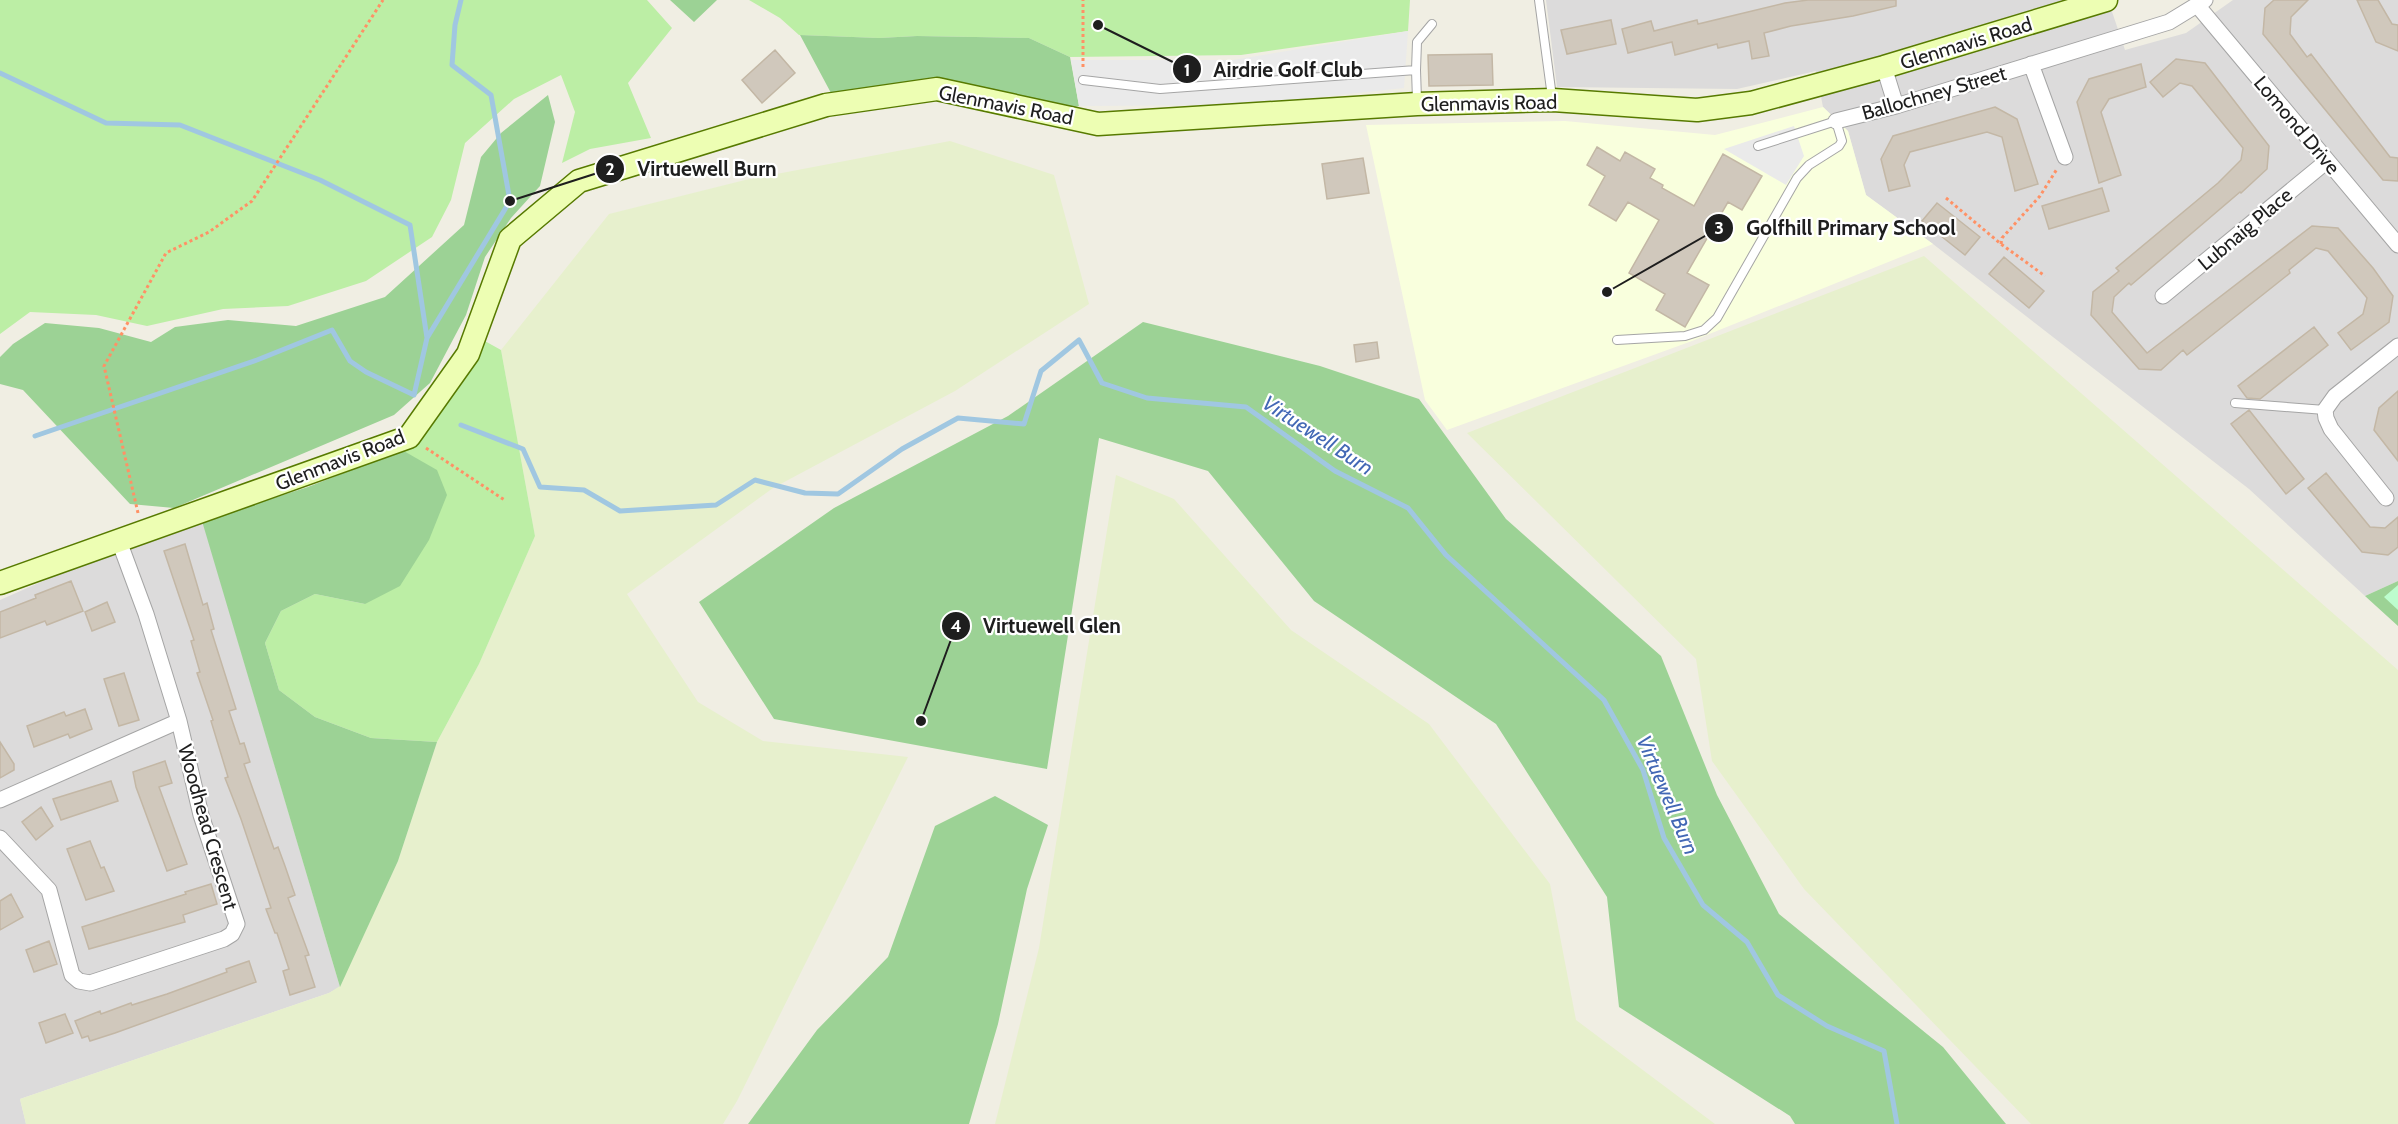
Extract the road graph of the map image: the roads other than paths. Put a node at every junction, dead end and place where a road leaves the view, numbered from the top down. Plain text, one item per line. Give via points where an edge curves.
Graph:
1 (1539, 0) edge
2 (2106, 0) edge
3 (2201, 2) edge
4 (1432, 24) dead end
5 (2031, 64) junction
6 (1884, 67) junction
7 (1416, 70) junction
8 (1083, 80) road end
9 (1553, 100) junction
10 (1417, 104) junction
11 (1896, 106) junction
12 (1836, 121) junction
13 (1758, 146) dead end
14 (2065, 157) road end
15 (2327, 161) junction
16 (2395, 236) edge
17 (2163, 297) dead end
18 (1617, 340) dead end
19 (2398, 346) edge
20 (2235, 402) dead end
21 (2325, 411) junction
22 (2386, 498) dead end
23 (119, 541) junction
24 (0, 583) edge
25 (178, 721) junction
26 (0, 800) edge
27 (0, 838) edge

1 - 9 lane
2 - 6 main road, Glenmavis Road
3 - 5 street, Ballochney Street via 2169,22
3 - 15 street, Lomond Drive
4 - 7 lane via 1417,42
5 - 11 street, Ballochney Street
5 - 14 street, Ballochney Street
6 - 9 main road, Glenmavis Road via 1751,103 1697,110
6 - 11 street
7 - 8 lane via 1160,89
7 - 10 lane
9 - 10 main road, Glenmavis Road
10 - 23 main road, Glenmavis Road via 1098,124 937,89 826,105 579,181 510,239 468,354 409,437
11 - 12 street, Ballochney Street
12 - 13 lane
12 - 18 lane via 1842,141 1839,146 1809,165 1797,178 1717,318 1704,330 1685,336
15 - 16 street, Lomond Drive
15 - 17 street, Lubnaig Place
19 - 21 street via 2335,396
20 - 21 lane
21 - 22 street via 2331,429
23 - 24 main road, Glenmavis Road
23 - 25 street, Woodhead Crescent
25 - 26 street
25 - 27 street, Woodhead Crescent via 201,815 237,924 232,934 90,983 79,981 72,975 49,890

